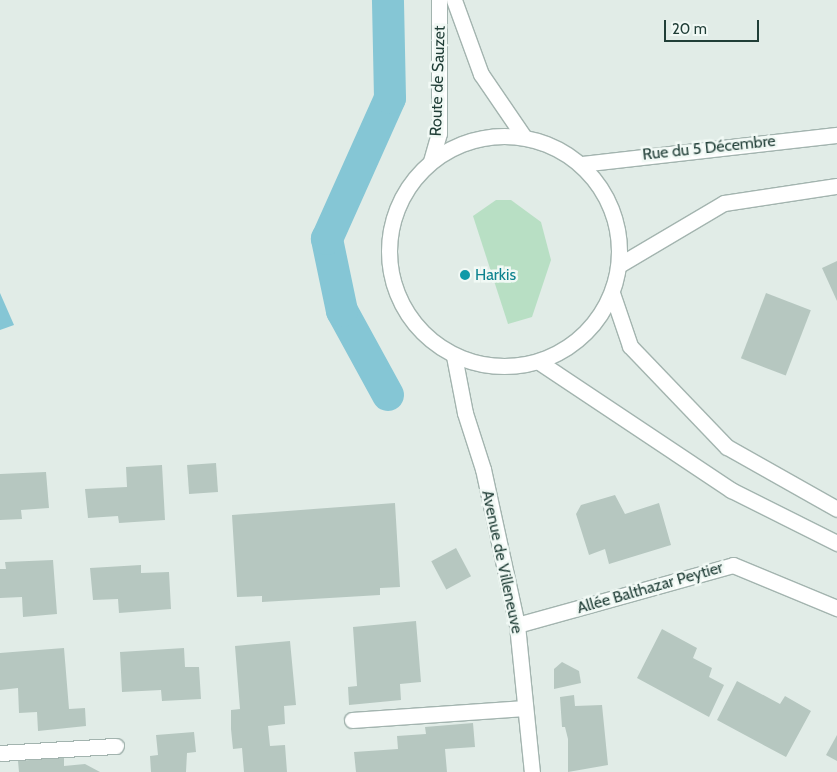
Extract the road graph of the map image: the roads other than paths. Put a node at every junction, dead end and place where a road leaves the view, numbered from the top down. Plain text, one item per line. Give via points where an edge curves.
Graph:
1 (439, 0) edge
2 (454, 0) edge
3 (837, 135) edge
4 (524, 137) junction
5 (431, 161) junction
6 (581, 164) junction
7 (837, 186) edge
8 (619, 266) junction
9 (612, 293) junction
10 (454, 356) junction
11 (539, 362) junction
12 (837, 509) edge
13 (837, 543) edge
14 (837, 608) edge
15 (516, 625) junction
16 (525, 708) junction
17 (352, 720) dead end
18 (116, 746) dead end
19 (0, 753) edge
20 (532, 772) edge

1 - 5 main road, Route de Sauzet via 439,133
2 - 4 main road, Route de Sauzet via 481,74
3 - 6 main road, Rue du 5 Décembre
4 - 5 main road via 491,136 459,144
4 - 6 main road via 554,146
5 - 10 main road via 406,190 391,226 389,265 400,302 422,333
6 - 8 main road via 604,193 618,228
7 - 8 main road via 724,203
8 - 9 main road
9 - 11 main road via 595,323 570,347
9 - 12 main road via 630,346 727,447
10 - 11 main road via 481,365 510,367
10 - 15 main road, Avenue de Villeneuve via 465,413 483,469
11 - 13 main road via 731,490
14 - 15 main road, Allée Balthazar Peytier via 733,565
15 - 16 main road, Avenue de Villeneuve
16 - 17 main road
16 - 20 main road, Avenue de Villeneuve
18 - 19 main road

